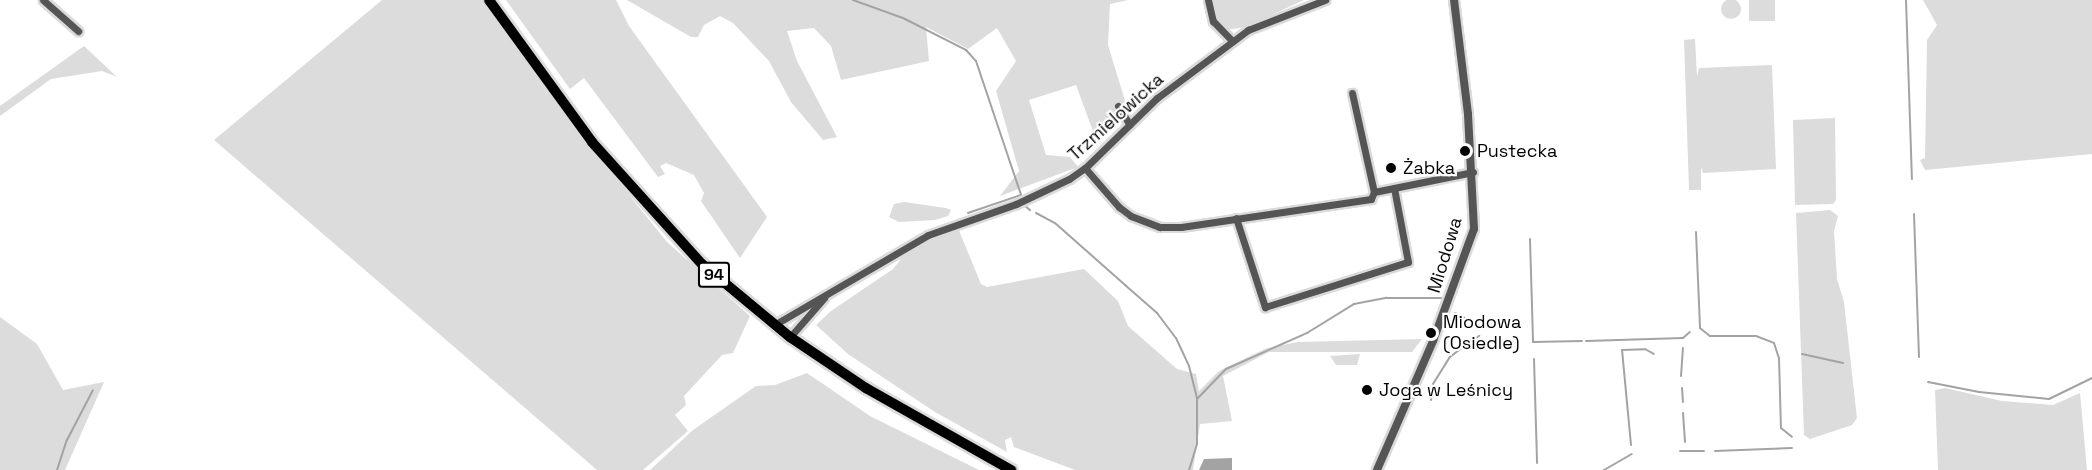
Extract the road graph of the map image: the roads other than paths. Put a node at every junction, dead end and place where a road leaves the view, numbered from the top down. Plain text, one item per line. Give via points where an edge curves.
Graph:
1 (43, 0) edge
2 (489, 0) edge
3 (1208, 0) edge
4 (1324, 0) edge
5 (1454, 0) edge
6 (78, 31) dead end
7 (1232, 41) junction
8 (1352, 93) dead end
9 (1118, 106) dead end
10 (1130, 125) junction
11 (1085, 168) junction
12 (1473, 172) junction
13 (1394, 188) junction
14 (1374, 192) junction
15 (1236, 218) junction
16 (826, 296) junction
17 (774, 325) junction
18 (790, 337) junction
19 (1011, 470) edge
20 (1377, 470) edge

1 - 6 street
2 - 17 main road, 94 via 592,142 659,219 702,264
3 - 7 street via 1213,21
4 - 7 street, Trzmielowicka via 1274,17
5 - 12 street, Miodowa
7 - 10 street, Trzmielowicka via 1157,98
8 - 14 street
9 - 10 street
10 - 11 street, Trzmielowicka
11 - 15 street via 1119,207 1160,227
11 - 16 street, Trzmielowicka via 1016,204 928,236
12 - 13 street
12 - 20 street, Miodowa via 1474,229 1433,341
13 - 14 street
13 - 15 street via 1408,262 1265,307
14 - 15 street via 1371,199 1260,218
16 - 17 street, Trzmielowicka
16 - 18 street, Trzmielowicka
17 - 18 main road, 94
18 - 19 main road, 94 via 908,415

